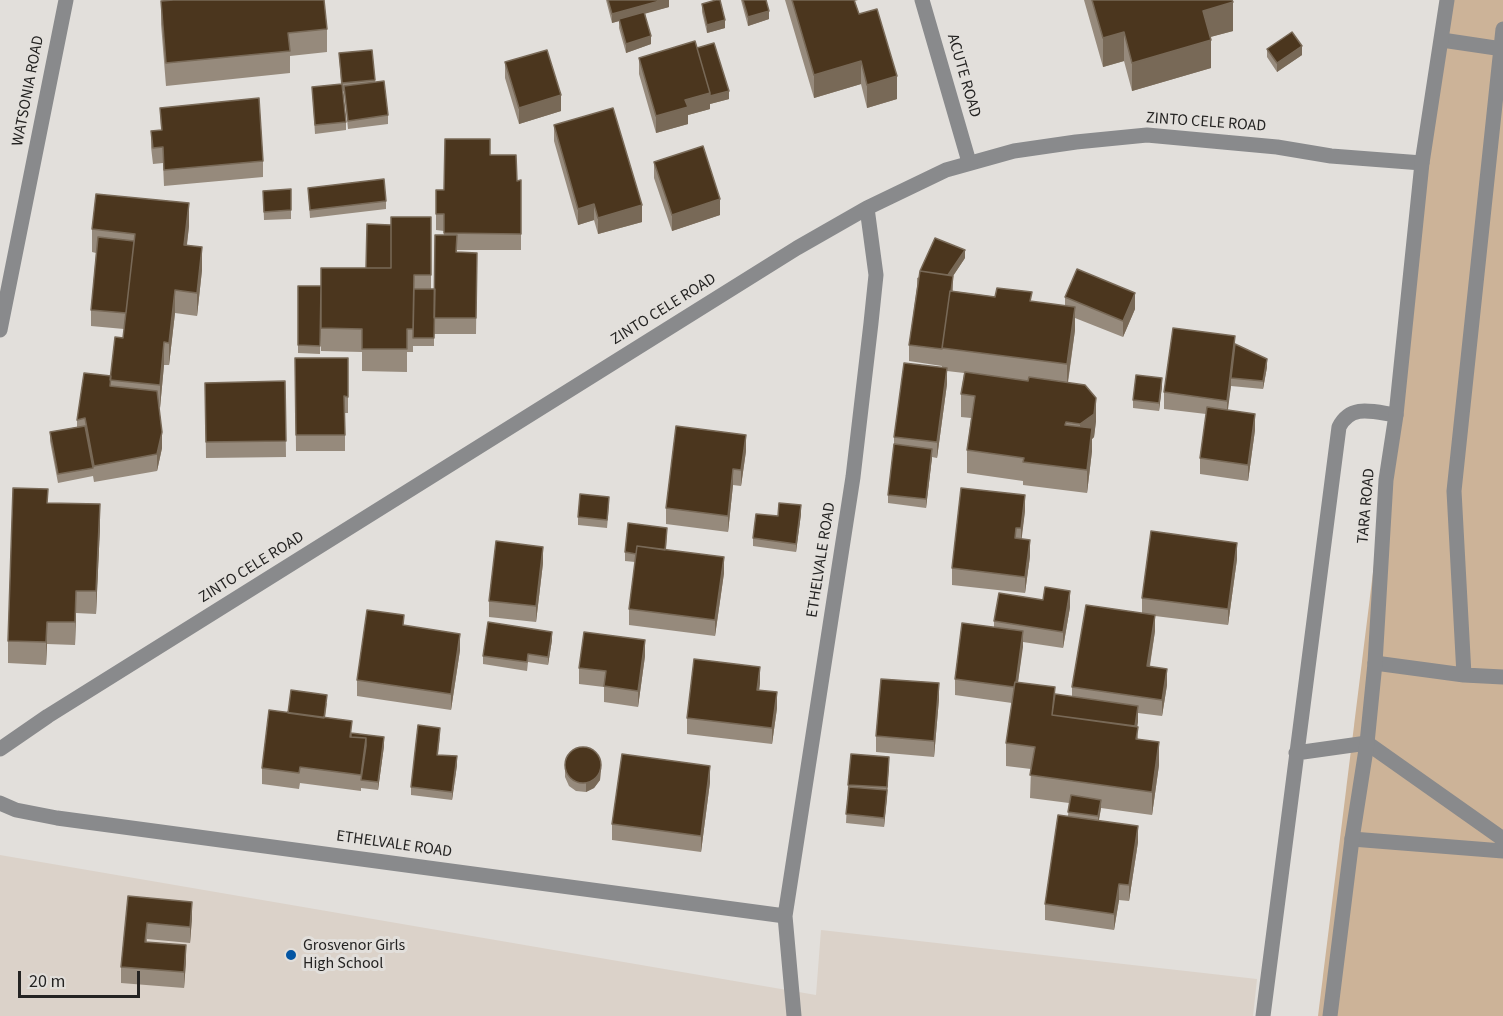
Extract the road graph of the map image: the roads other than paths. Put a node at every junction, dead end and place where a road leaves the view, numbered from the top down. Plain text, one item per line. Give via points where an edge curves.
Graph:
1 (66, 0) edge
2 (922, 0) edge
3 (1447, 0) edge
4 (1503, 29) edge
5 (1442, 40) junction
6 (1502, 49) edge
7 (969, 162) junction
8 (1422, 163) junction
9 (867, 208) junction
10 (0, 330) edge
11 (1396, 415) junction
12 (1375, 663) junction
13 (1464, 675) junction
14 (1503, 677) edge
15 (1367, 743) junction
16 (0, 749) edge
17 (1296, 753) junction
18 (0, 803) edge
19 (1352, 839) junction
20 (1503, 839) edge
21 (1503, 851) edge
22 (785, 916) junction
23 (794, 1016) edge
24 (1263, 1016) edge
25 (1330, 1016) edge

1 - 10 street, WATSONIA ROAD
2 - 7 street, ACUTE ROAD
3 - 5 street, TARA ROAD
4 - 6 street
5 - 6 street
5 - 8 street, TARA ROAD
6 - 13 street via 1454,491
7 - 8 street, ZINTO CELE ROAD via 1014,151 1146,135
7 - 9 street, ZINTO CELE ROAD
8 - 11 street, TARA ROAD
9 - 16 street, ZINTO CELE ROAD via 755,274
9 - 22 street, ETHELVALE ROAD via 876,275 870,335 853,477
11 - 12 street, TARA ROAD via 1386,480
11 - 17 street via 1358,410 1346,416 1339,427
12 - 13 street
12 - 15 street, TARA ROAD
13 - 14 street
15 - 17 street
15 - 19 street, TARA ROAD
15 - 20 street
17 - 24 street
18 - 22 street, ETHELVALE ROAD via 57,818
19 - 21 street
19 - 25 street, TARA ROAD
22 - 23 street, ETHELVALE ROAD

